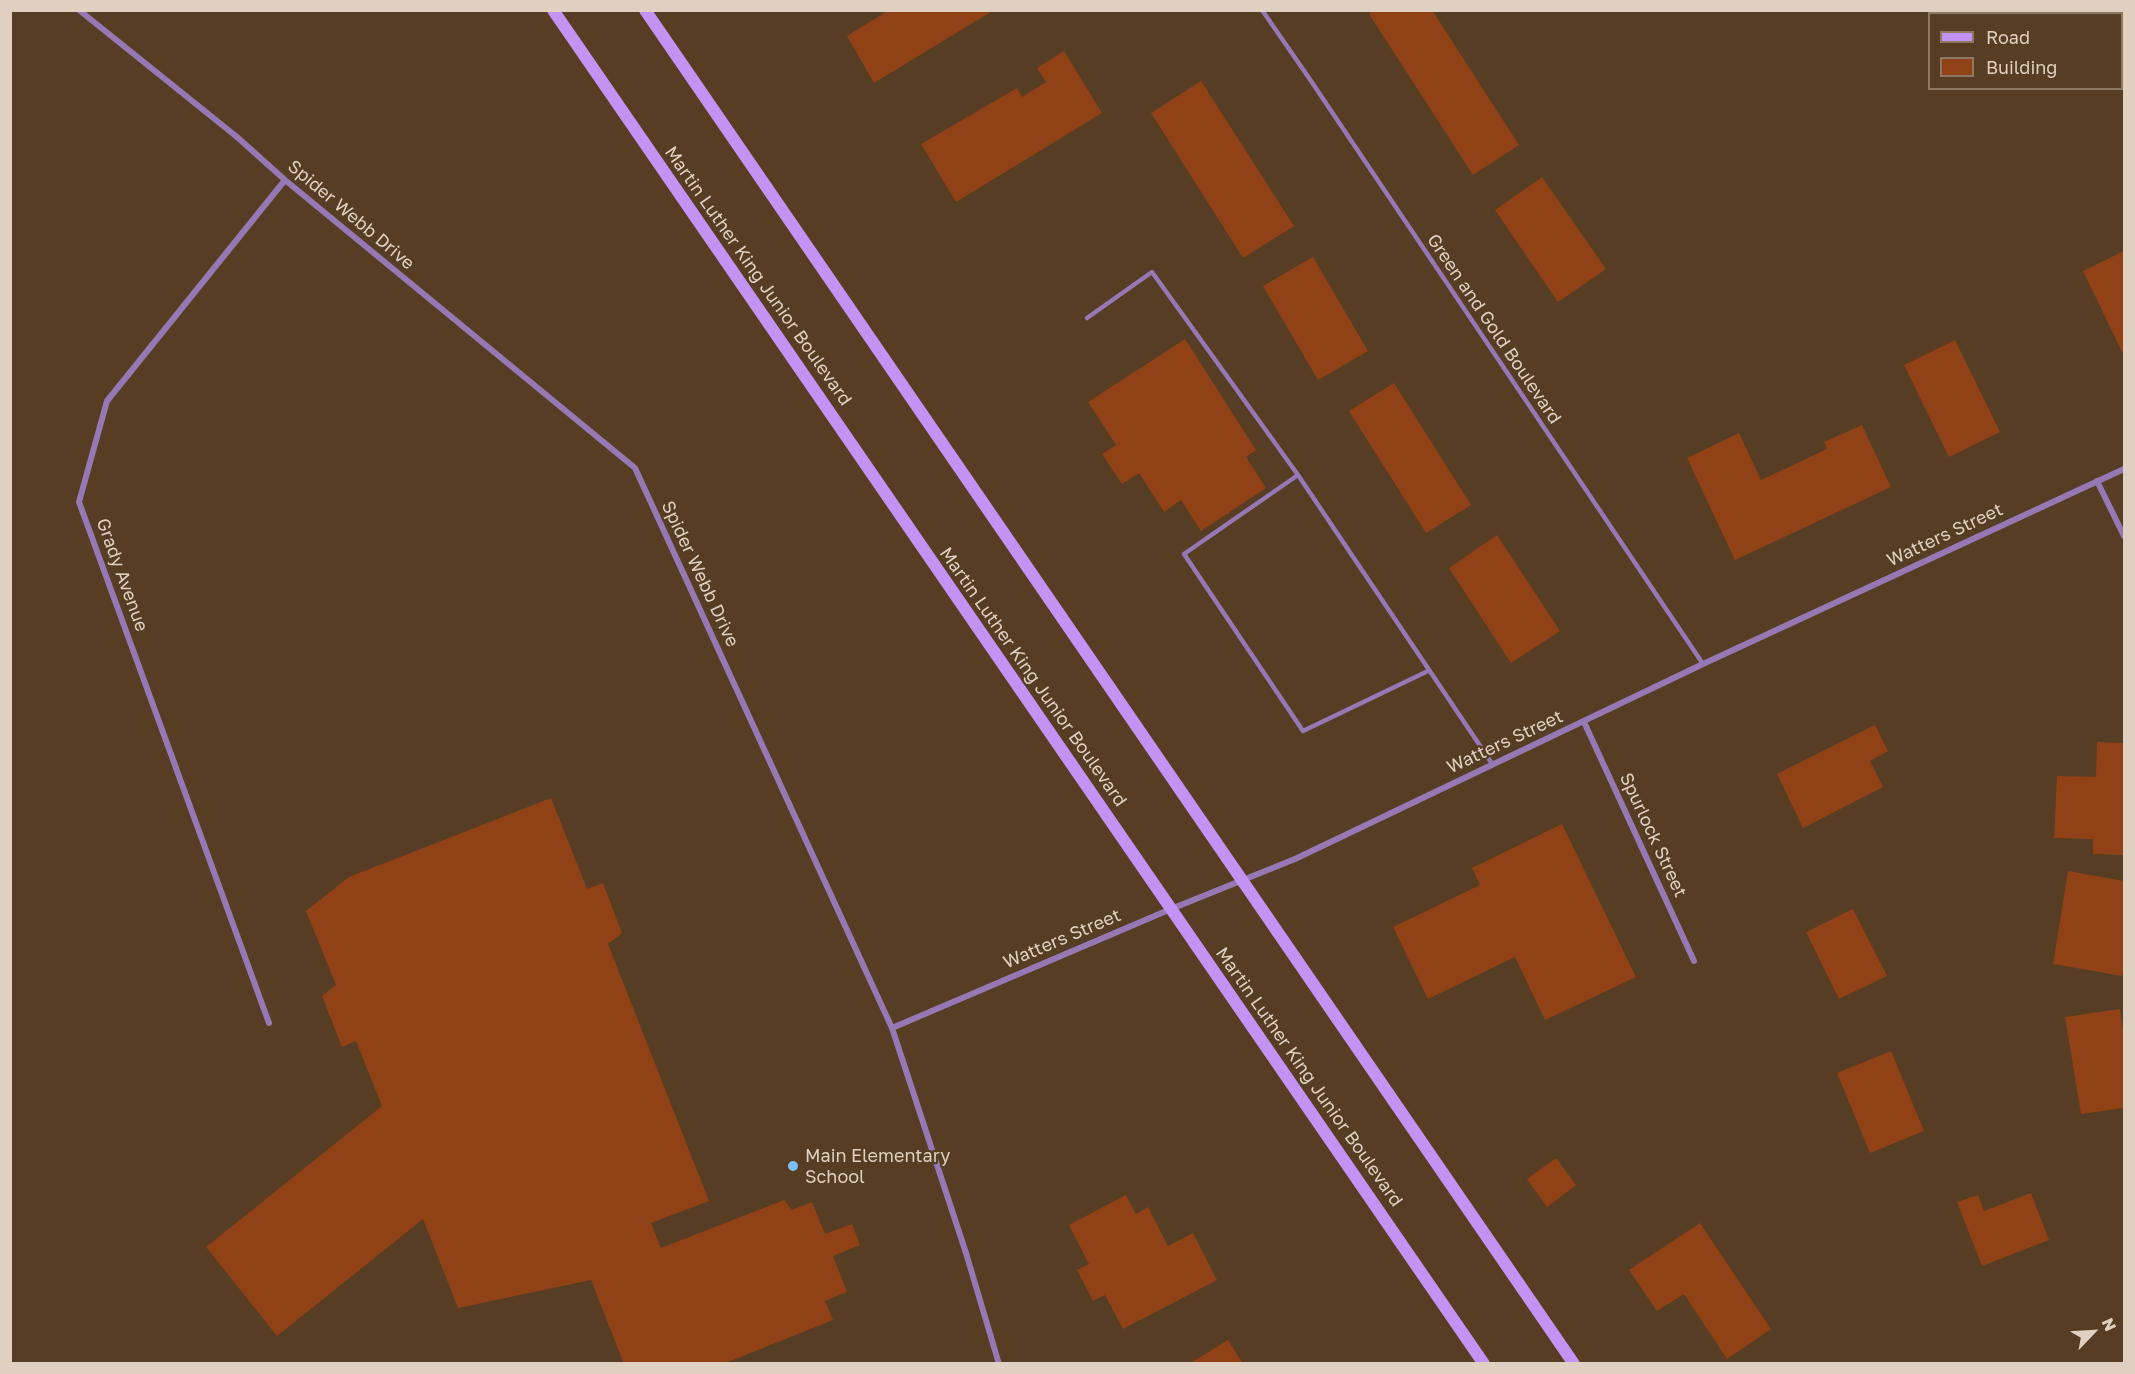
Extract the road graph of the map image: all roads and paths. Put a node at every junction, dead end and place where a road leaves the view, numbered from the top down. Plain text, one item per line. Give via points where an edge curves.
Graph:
1 (79, 10) edge
2 (553, 10) edge
3 (645, 10) edge
4 (1262, 10) edge
5 (285, 180) junction
6 (1087, 318) dead end
7 (2124, 469) edge
8 (1298, 475) junction
9 (2097, 482) junction
10 (2124, 536) edge
11 (1703, 663) junction
12 (1428, 671) junction
13 (1584, 722) junction
14 (1493, 765) junction
15 (1243, 882) junction
16 (1171, 909) junction
17 (1694, 961) dead end
18 (269, 1023) dead end
19 (892, 1028) junction
20 (999, 1364) edge
21 (1484, 1364) edge
22 (1574, 1364) edge

1 - 5 street, Spider Webb Drive
2 - 16 main road, Martin Luther King Junior Boulevard
3 - 15 main road
4 - 11 lane, Green and Gold Boulevard
5 - 18 street, Grady Avenue via 107,401 79,502
5 - 19 street, Spider Webb Drive via 635,468
6 - 8 lane via 1152,272
7 - 9 street, Watters Street
8 - 12 lane
8 - 12 lane via 1184,554 1303,731
9 - 10 street
9 - 11 street, Watters Street
11 - 13 street, Watters Street
12 - 14 lane
13 - 14 street, Watters Street
13 - 17 street, Spurlock Street
14 - 15 street, Watters Street
15 - 16 street, Watters Street
15 - 22 main road
16 - 19 street, Watters Street
16 - 21 main road, Martin Luther King Junior Boulevard
19 - 20 street, Spider Webb Drive

